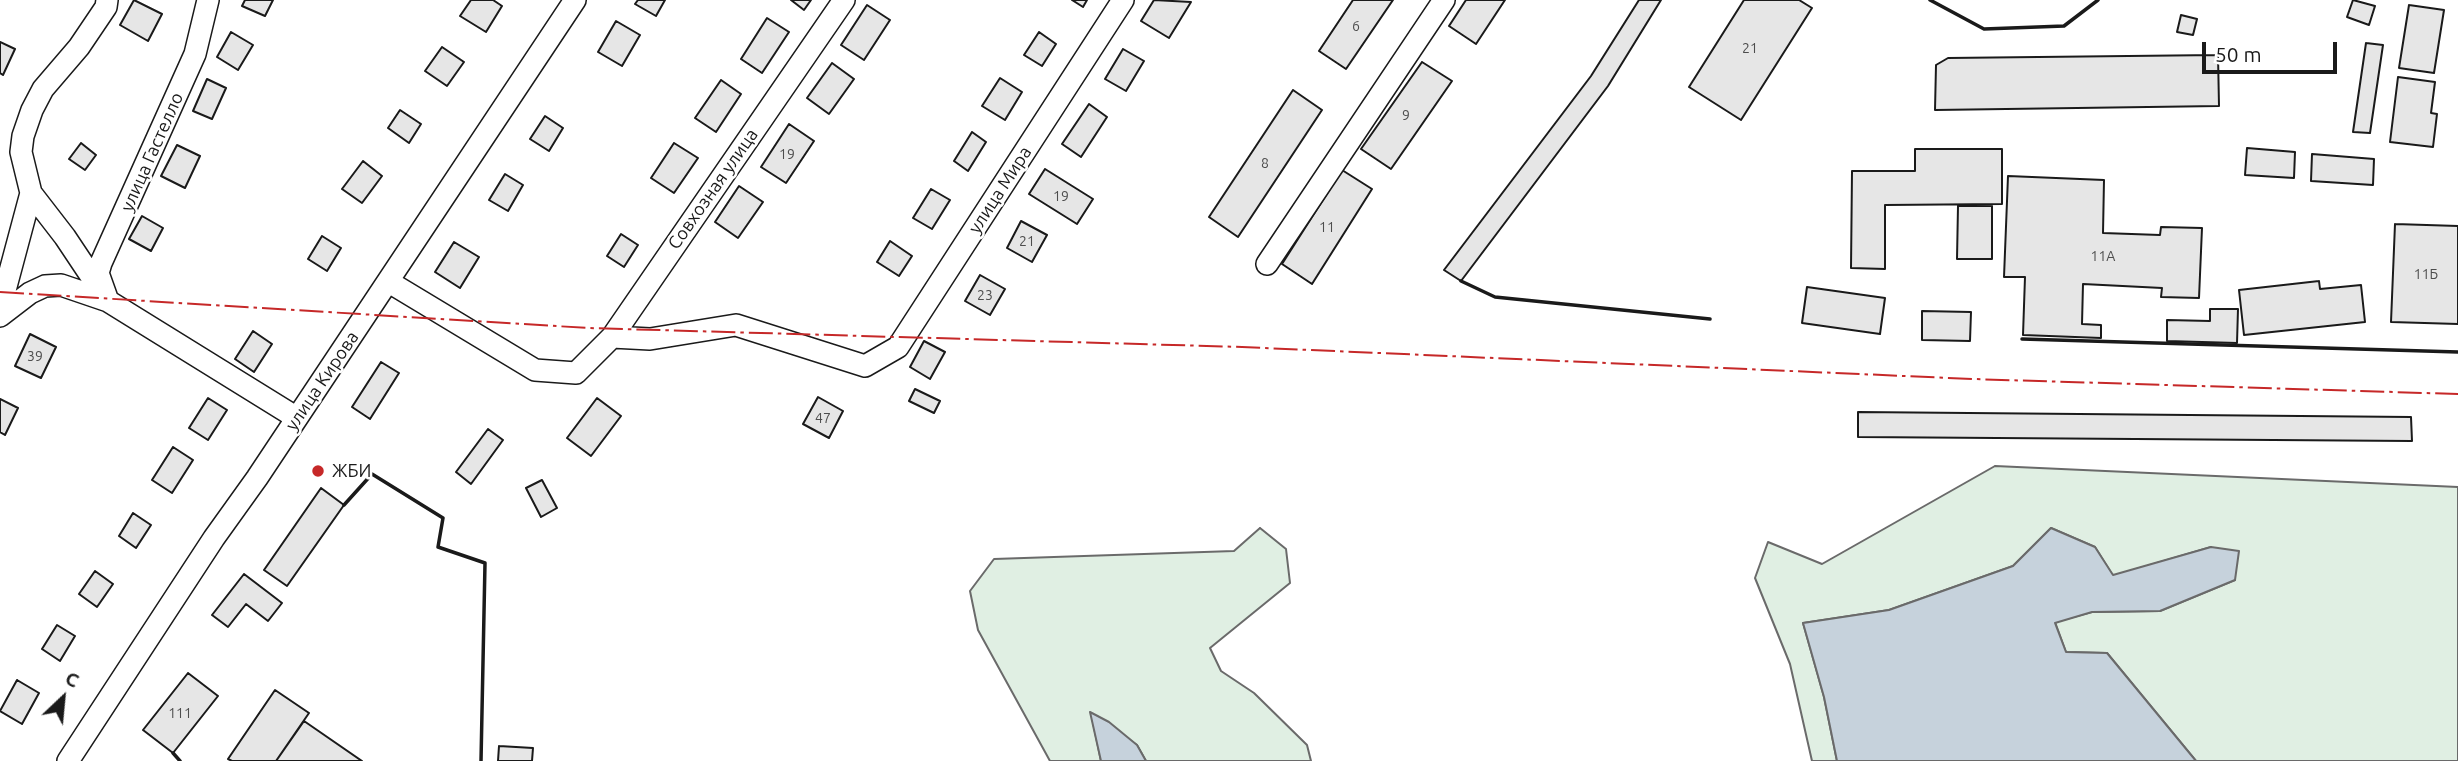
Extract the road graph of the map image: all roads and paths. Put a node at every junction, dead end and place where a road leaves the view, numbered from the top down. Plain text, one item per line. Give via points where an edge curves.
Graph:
1 (208, 0) edge
2 (575, 0) edge
3 (844, 0) edge
4 (1123, 0) edge
5 (1444, 0) edge
6 (109, 2) edge
7 (31, 193) junction
8 (1267, 264) dead end
9 (388, 282) junction
10 (108, 301) junction
11 (0, 309) edge
12 (0, 316) edge
13 (612, 337) junction
14 (297, 418) junction
15 (68, 761) edge

1 - 10 street, улица Гастелло via 195,54 101,263 98,273
2 - 9 street, улица Кирова
3 - 13 street, Совхозная улица
4 - 13 street, улица Мира via 898,347 865,366 736,325 650,339
5 - 8 street
6 - 7 street via 32,110 21,152
7 - 10 street
7 - 11 street
9 - 13 street, Совхозная улица via 535,370 576,373
9 - 14 street, улица Кирова
10 - 12 street via 61,285 45,286
10 - 14 street
14 - 15 street, улица Кирова

